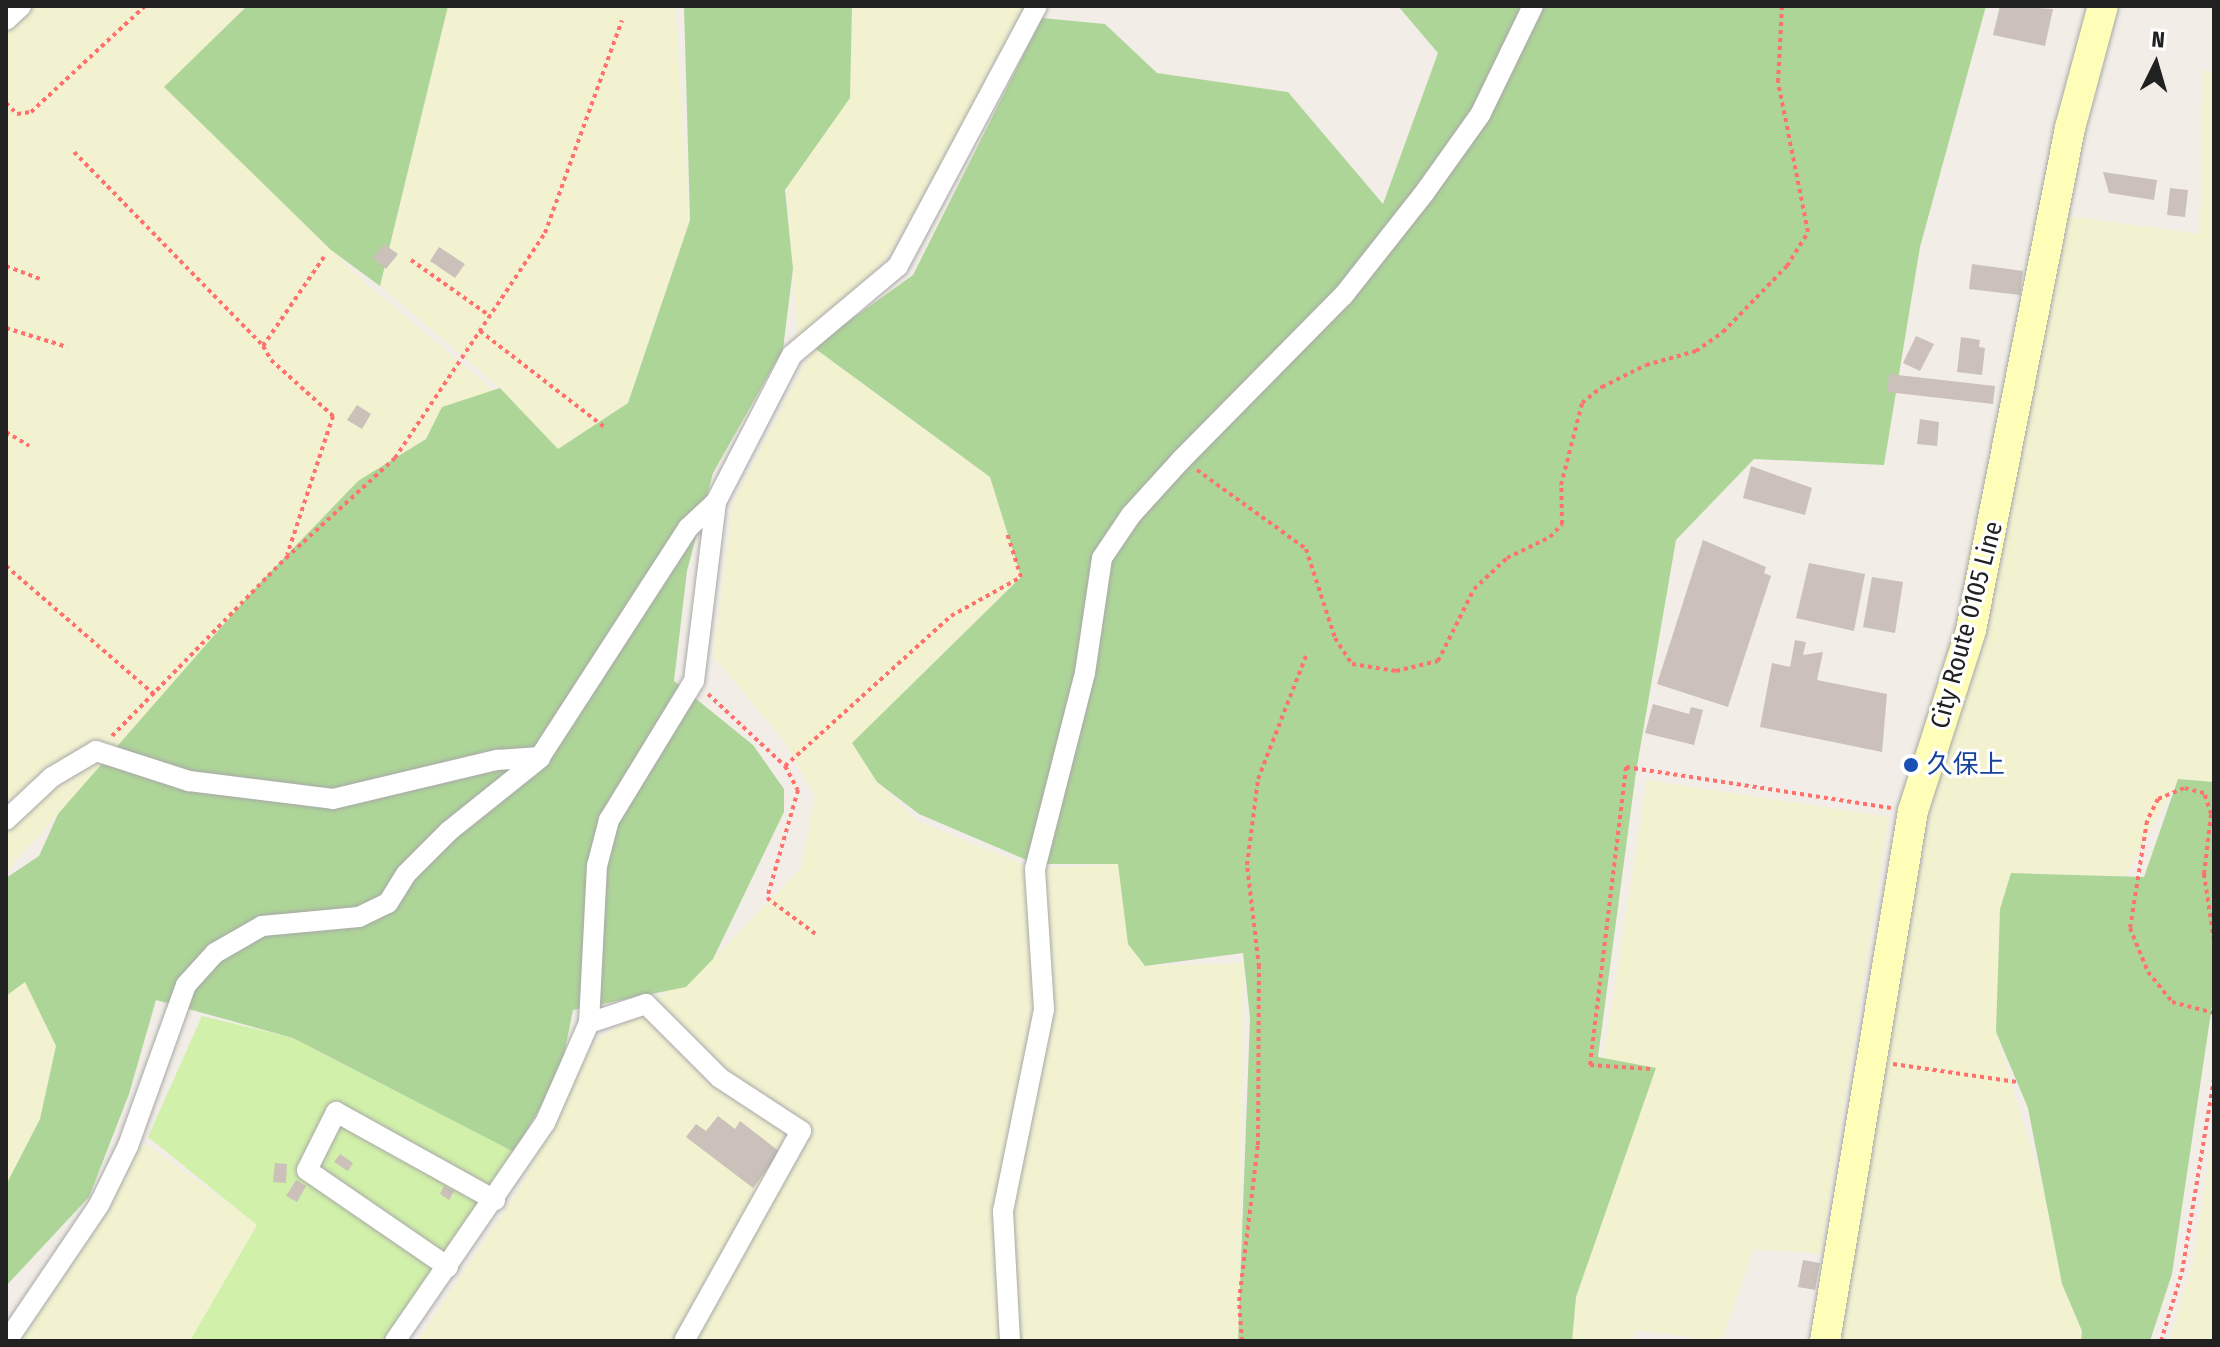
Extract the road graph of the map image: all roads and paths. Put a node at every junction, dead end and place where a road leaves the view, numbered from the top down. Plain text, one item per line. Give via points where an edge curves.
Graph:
1 (21, 6) edge
2 (145, 6) edge
3 (1037, 6) edge
4 (1533, 6) edge
5 (1782, 6) edge
6 (2103, 6) edge
7 (6, 20) edge
8 (622, 20) dead end
9 (6, 103) edge
10 (74, 152) dead end
11 (324, 257) dead end
12 (411, 260) dead end
13 (6, 266) edge
14 (42, 280) dead end
15 (490, 316) junction
16 (6, 328) edge
17 (480, 331) junction
18 (263, 346) junction
19 (67, 347) dead end
20 (604, 427) dead end
21 (6, 432) edge
22 (29, 446) dead end
23 (1182, 459) junction
24 (716, 502) junction
25 (1007, 533) dead end
26 (286, 558) junction
27 (6, 566) edge
28 (1306, 656) dead end
29 (694, 681) junction
30 (155, 695) junction
31 (96, 751) junction
32 (540, 757) junction
33 (785, 766) junction
34 (1913, 811) junction
35 (6, 820) edge
36 (817, 935) dead end
37 (2214, 941) edge
38 (2214, 1013) edge
39 (589, 1023) junction
40 (1871, 1061) junction
41 (1650, 1069) dead end
42 (2214, 1078) edge
43 (2017, 1082) dead end
44 (495, 1200) junction
45 (448, 1267) junction
46 (7, 1341) edge
47 (395, 1341) edge
48 (684, 1341) edge
49 (1010, 1341) edge
50 (1242, 1341) edge
51 (1825, 1341) edge
52 (2161, 1341) edge

1 - 7 street
2 - 9 path via 31,112 17,114
3 - 24 street via 898,266 792,355
4 - 23 street via 1480,115 1425,192 1343,296
5 - 23 path via 1778,82 1808,232 1787,266 1723,332 1696,351 1646,365 1582,403 1561,485 1562,524 1550,537 1507,558 1474,589 1438,661 1396,671 1352,664 1335,638 1306,549
6 - 34 street, City Route 0105 Line via 2070,128 1971,630
8 - 15 path via 545,233
10 - 18 path
11 - 18 path
12 - 15 path
13 - 14 path
15 - 17 path
16 - 19 path
17 - 20 path
17 - 26 path via 395,458
18 - 26 path via 271,360 333,416
21 - 22 path
23 - 49 street via 1131,515 1102,558 1085,673 1035,869 1044,1009 1003,1211
24 - 29 street
24 - 32 street via 688,528
25 - 33 path via 1021,577 951,616
26 - 30 path
27 - 30 path
28 - 50 path via 1258,779 1247,865 1259,967 1258,1130 1239,1301
29 - 33 path
29 - 39 street via 609,820 597,866
30 - 31 path
31 - 32 street via 189,781 333,799 497,760
31 - 35 street via 52,777
32 - 46 street via 449,831 406,874 388,903 359,917 262,926 215,953 181,997 128,1146 99,1205
33 - 36 path via 798,790 797,809 768,880 767,898
34 - 40 street, City Route 0105 Line
34 - 41 path via 1626,767 1590,1065
37 - 38 path via 2204,874 2211,814 2204,793 2184,788 2158,799 2147,821 2130,928 2148,972 2172,1002
39 - 44 street via 545,1123
39 - 48 street via 646,1004 720,1078 801,1131
40 - 43 path
40 - 51 street, City Route 0105 Line
42 - 52 path via 2182,1272
44 - 45 street
44 - 45 street via 336,1112 307,1170
45 - 47 street

